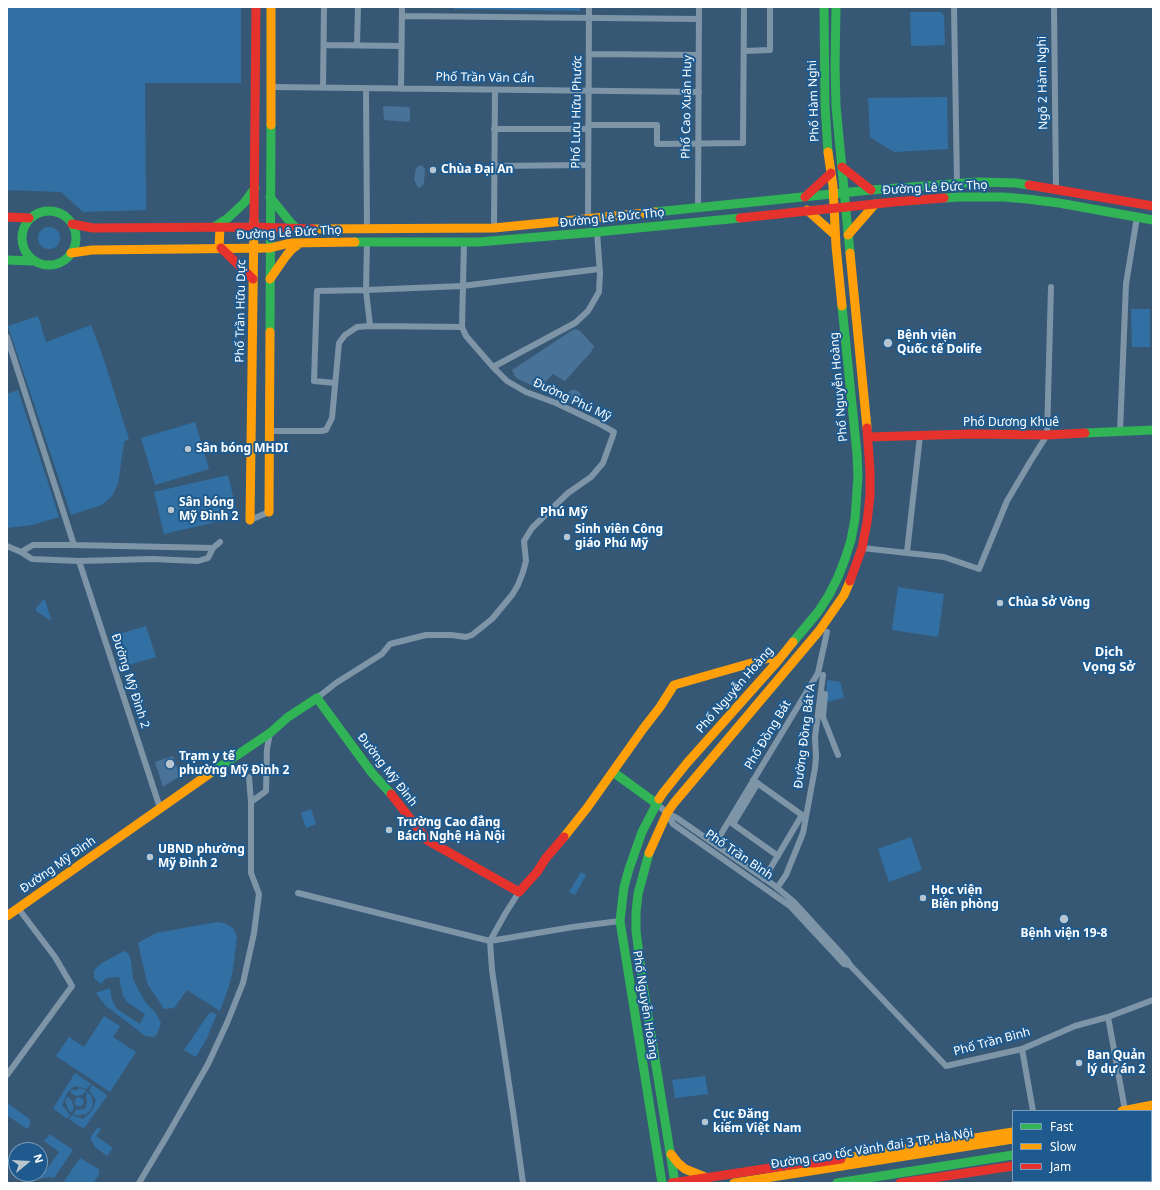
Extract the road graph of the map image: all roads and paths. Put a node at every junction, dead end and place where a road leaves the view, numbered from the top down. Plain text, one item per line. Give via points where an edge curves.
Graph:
1 (256, 7) edge
2 (271, 7) edge
3 (324, 7) edge
4 (358, 7) edge
5 (402, 7) edge
6 (589, 7) edge
7 (699, 7) edge
8 (744, 7) edge
9 (770, 7) edge
10 (824, 7) edge
11 (836, 7) edge
12 (954, 7) edge
13 (1054, 7) edge
14 (402, 16) junction
15 (589, 18) junction
16 (699, 19) junction
17 (324, 45) junction
18 (357, 45) junction
19 (401, 46) junction
20 (835, 48) junction
21 (825, 49) junction
22 (744, 51) junction
23 (589, 54) junction
24 (699, 55) junction
25 (271, 87) junction
26 (323, 88) junction
27 (366, 88) junction
28 (401, 88) junction
29 (495, 90) junction
30 (588, 91) junction
31 (698, 92) junction
32 (588, 127) junction
33 (494, 129) junction
34 (698, 144) junction
35 (588, 165) junction
36 (494, 166) junction
37 (842, 167) junction
38 (831, 173) junction
39 (270, 182) junction
40 (957, 183) junction
41 (255, 185) junction
42 (1056, 189) junction
43 (871, 190) junction
44 (845, 193) junction
45 (833, 194) junction
46 (270, 197) junction
47 (805, 197) junction
48 (875, 204) junction
49 (1153, 206) edge
50 (698, 207) junction
51 (846, 207) junction
52 (834, 208) junction
53 (807, 210) junction
54 (7, 217) edge
55 (1137, 217) junction
56 (29, 218) junction
57 (588, 218) junction
58 (1153, 220) edge
59 (72, 224) junction
60 (254, 226) junction
61 (217, 227) junction
62 (270, 227) junction
63 (367, 228) junction
64 (494, 228) junction
65 (298, 229) junction
66 (308, 230) junction
67 (596, 232) junction
68 (835, 235) junction
69 (848, 235) junction
70 (367, 242) junction
71 (304, 243) junction
72 (464, 243) junction
73 (220, 248) junction
74 (254, 248) junction
75 (270, 248) junction
76 (71, 253) junction
77 (7, 260) edge
78 (33, 261) junction
79 (599, 269) junction
80 (253, 279) junction
81 (270, 279) junction
82 (462, 286) junction
83 (1051, 287) dead end
84 (366, 290) junction
85 (370, 326) junction
86 (462, 327) junction
87 (7, 337) edge
88 (493, 367) junction
89 (862, 371) junction
90 (850, 372) junction
91 (335, 383) junction
92 (1153, 430) edge
93 (270, 431) junction
94 (1120, 432) junction
95 (1047, 435) junction
96 (920, 436) junction
97 (868, 437) junction
98 (269, 512) joint
99 (250, 520) joint
100 (220, 542) dead end
101 (74, 545) junction
102 (7, 546) edge
103 (213, 548) junction
104 (862, 548) junction
105 (21, 552) junction
106 (907, 552) junction
107 (79, 560) junction
108 (827, 632) dead end
109 (776, 662) junction
110 (317, 698) junction
111 (270, 733) junction
112 (838, 755) dead end
113 (613, 772) junction
114 (249, 777) dead end
115 (756, 782) junction
116 (251, 802) junction
117 (656, 804) junction
118 (160, 808) junction
119 (667, 813) junction
120 (715, 844) junction
121 (778, 856) junction
122 (764, 879) junction
123 (777, 888) junction
124 (519, 892) junction
125 (298, 893) dead end
126 (18, 908) junction
127 (7, 916) edge
128 (620, 921) junction
129 (490, 941) junction
130 (850, 965) junction
131 (1153, 1000) edge
132 (1108, 1017) junction
133 (1022, 1049) junction
134 (7, 1075) edge
135 (1153, 1106) edge
136 (1033, 1110) edge
137 (1123, 1110) edge
138 (1012, 1133) edge
139 (1012, 1133) edge
140 (1012, 1139) edge
141 (961, 1147) junction
142 (671, 1154) junction
143 (1012, 1155) edge
144 (1012, 1162) edge
145 (963, 1163) junction
146 (1012, 1166) edge
147 (707, 1178) junction
148 (956, 1179) edge
149 (662, 1180) edge
150 (674, 1181) edge
151 (139, 1183) edge
152 (523, 1183) edge
153 (734, 1183) edge
154 (837, 1183) edge
155 (900, 1183) edge

1 - 41 main road, Phố Trần Hữu Dực
2 - 25 main road
3 - 17 street
4 - 18 street
5 - 14 street
6 - 15 street, Phố Lưu Hữu Phước
7 - 16 street, Phố Cao Xuân Huy
8 - 22 street
9 - 22 street via 770,50
10 - 21 main road, Phố Hàm Nghi
11 - 20 main road, Phố Hàm Nghi
12 - 40 street
13 - 42 street, Ngõ 2 Hàm Nghi
14 - 15 street
14 - 19 street
15 - 16 street
15 - 23 street, Phố Lưu Hữu Phước
16 - 24 street, Phố Cao Xuân Huy
17 - 18 street
17 - 26 street
18 - 19 street
19 - 28 street
20 - 21 main road
20 - 37 main road, Phố Hàm Nghi via 836,106
21 - 38 main road, Phố Hàm Nghi via 825,106
22 - 34 street via 743,143
23 - 24 street
23 - 30 street, Phố Lưu Hữu Phước
24 - 31 street, Phố Cao Xuân Huy
25 - 26 street, Phố Trần Văn Cẩn
25 - 39 main road
26 - 27 street, Phố Trần Văn Cẩn
27 - 28 street, Phố Trần Văn Cẩn
27 - 63 street
28 - 29 street, Phố Trần Văn Cẩn
29 - 30 street, Phố Trần Văn Cẩn
29 - 33 street
30 - 31 street, Phố Trần Văn Cẩn
30 - 32 street, Phố Lưu Hữu Phước
31 - 34 street, Phố Cao Xuân Huy
32 - 33 street
32 - 34 street via 657,125 657,144
32 - 35 street, Phố Lưu Hữu Phước
33 - 36 street
34 - 50 street, Phố Cao Xuân Huy
35 - 36 street
35 - 57 street, Phố Lưu Hữu Phước
36 - 64 street
37 - 43 main road
37 - 44 main road, Phố Hàm Nghi
38 - 45 main road, Phố Hàm Nghi
38 - 47 main road
39 - 41 main road
39 - 46 main road
40 - 42 main road, Đường Lê Đức Thọ via 1010,183
40 - 43 main road, Đường Lê Đức Thọ
41 - 60 main road, Phố Trần Hữu Dực
41 - 61 main road via 244,203
42 - 49 main road, Đường Lê Đức Thọ
43 - 44 main road, Đường Lê Đức Thọ
44 - 45 main road, Đường Lê Đức Thọ
44 - 51 main road, Phố Hàm Nghi
45 - 47 main road, Đường Lê Đức Thọ
45 - 52 main road, Phố Hàm Nghi
46 - 62 main road
46 - 65 main road
47 - 50 main road, Đường Lê Đức Thọ
48 - 51 main road, Đường Lê Đức Thọ
48 - 55 main road, Đường Lê Đức Thọ via 942,197 1010,198 1059,203
48 - 69 main road
50 - 57 main road, Đường Lê Đức Thọ
51 - 52 main road, Đường Lê Đức Thọ
51 - 69 main road, Phố Nguyễn Hoàng
52 - 53 main road, Đường Lê Đức Thọ
52 - 68 main road, Phố Nguyễn Hoàng
53 - 67 main road, Đường Lê Đức Thọ
53 - 68 main road
54 - 56 main road
55 - 58 main road, Đường Lê Đức Thọ
55 - 94 street via 1126,284
56 - 59 main road via 43,211 52,211 64,215
56 - 78 main road via 21,238 25,252
57 - 64 main road, Đường Lê Đức Thọ
59 - 61 main road, Đường Lê Đức Thọ via 93,228
59 - 76 main road via 76,234
60 - 61 main road, Đường Lê Đức Thọ
60 - 62 main road, Đường Lê Đức Thọ
60 - 74 main road, Phố Trần Hữu Dực
61 - 73 main road
62 - 65 main road, Đường Lê Đức Thọ
62 - 75 main road
63 - 64 main road, Đường Lê Đức Thọ
63 - 66 main road, Đường Lê Đức Thọ
65 - 66 main road, Đường Lê Đức Thọ
66 - 71 main road
67 - 72 main road, Đường Lê Đức Thọ
67 - 79 street
68 - 90 main road, Phố Nguyễn Hoàng
69 - 89 main road, Phố Nguyễn Hoàng
70 - 71 main road, Đường Lê Đức Thọ
70 - 72 main road, Đường Lê Đức Thọ
70 - 84 street
71 - 75 main road, Đường Lê Đức Thọ
71 - 81 main road via 286,256
72 - 82 street
73 - 74 main road, Đường Lê Đức Thọ
73 - 76 main road, Đường Lê Đức Thọ via 92,250
73 - 80 main road
74 - 75 main road, Đường Lê Đức Thọ
74 - 80 main road, Phố Trần Hữu Dực
75 - 81 main road
76 - 78 main road via 66,259 52,265
77 - 78 main road
79 - 82 street
79 - 88 street via 599,292 588,311 575,323
80 - 99 main road, Phố Trần Hữu Dực
81 - 93 main road
82 - 84 street
82 - 86 street
83 - 95 street
84 - 85 street
84 - 91 street via 317,291 314,381
85 - 86 street
85 - 91 street via 357,327 345,335 339,344
86 - 88 street, Đường Phú Mỹ via 466,336
87 - 101 street
88 - 110 street, Đường Phú Mỹ via 508,381 526,392 556,403 614,432 603,463 591,477 568,493 532,528 524,541 526,561 518,585 492,619 466,637 451,634 426,635 390,644 382,654
89 - 90 main road
89 - 97 main road, Phố Nguyễn Hoàng
90 - 109 main road, Phố Nguyễn Hoàng via 858,476 851,540 829,595
91 - 93 street via 332,418 326,430
92 - 94 main road, Phố Dương Khuê
93 - 98 main road
94 - 95 main road, Phố Dương Khuê
95 - 96 main road, Phố Dương Khuê
95 - 106 street via 1007,501 979,568 944,557
96 - 97 main road, Phố Dương Khuê
96 - 106 street
97 - 104 main road, Phố Nguyễn Hoàng via 870,496
98 - 99 street
100 - 103 street
101 - 103 street
101 - 105 street via 34,545
102 - 105 street
103 - 107 street via 208,558 198,561
104 - 106 street
104 - 119 main road, Phố Nguyễn Hoàng via 844,595 819,631
105 - 107 street via 32,559
107 - 118 street, Đường Mỹ Đình 2
108 - 115 street, Phố Đồng Bát via 818,673
109 - 113 main road via 769,658 674,685
109 - 117 main road, Phố Nguyễn Hoàng via 687,763
110 - 111 main road, Đường Mỹ Đình via 288,717
110 - 124 main road, Đường Mỹ Đình via 372,773 426,840
111 - 116 street via 266,791
111 - 118 main road, Đường Mỹ Đình
112 - 123 street, Đường Đồng Bát A via 823,718 824,676 815,737 815,762 802,833 786,875
113 - 117 main road, Phố Trần Bình
113 - 124 main road
114 - 116 street
115 - 120 street, Phố Đồng Bát
115 - 121 street via 733,824
115 - 121 street via 802,815
116 - 151 street via 251,873 259,894 243,983 208,1064
117 - 119 street, Phố Trần Bình
117 - 128 main road, Phố Nguyễn Hoàng via 642,832 629,869
118 - 126 main road, Đường Mỹ Đình
119 - 120 street, Phố Trần Bình
119 - 130 street, Phố Trần Bình via 673,824 790,906 844,964
119 - 142 main road, Phố Nguyễn Hoàng via 645,864 638,894 636,931
120 - 122 street, Phố Trần Bình
121 - 122 street
122 - 123 street, Phố Trần Bình
123 - 130 street, Phố Trần Bình via 794,902
124 - 129 street
125 - 129 street
126 - 127 main road, Đường Mỹ Đình
126 - 134 street via 55,957 72,986
128 - 129 street
128 - 149 main road, Phố Nguyễn Hoàng
129 - 152 street
130 - 133 street, Phố Trần Bình via 946,1066
131 - 132 street, Phố Trần Bình
132 - 133 street, Phố Trần Bình via 1075,1026
132 - 137 street
133 - 136 street
135 - 137 main road
138 - 141 main road
139 - 147 main road
140 - 141 main road, Đường cao tốc Vành đai 3 TP. Hà Nội
141 - 153 main road, Đường cao tốc Vành đai 3 TP. Hà Nội
142 - 147 main road via 685,1168
142 - 150 main road, Phố Nguyễn Hoàng
143 - 145 main road
144 - 145 main road
145 - 154 main road
146 - 148 main road
147 - 150 main road
148 - 155 main road
149 - 150 main road

